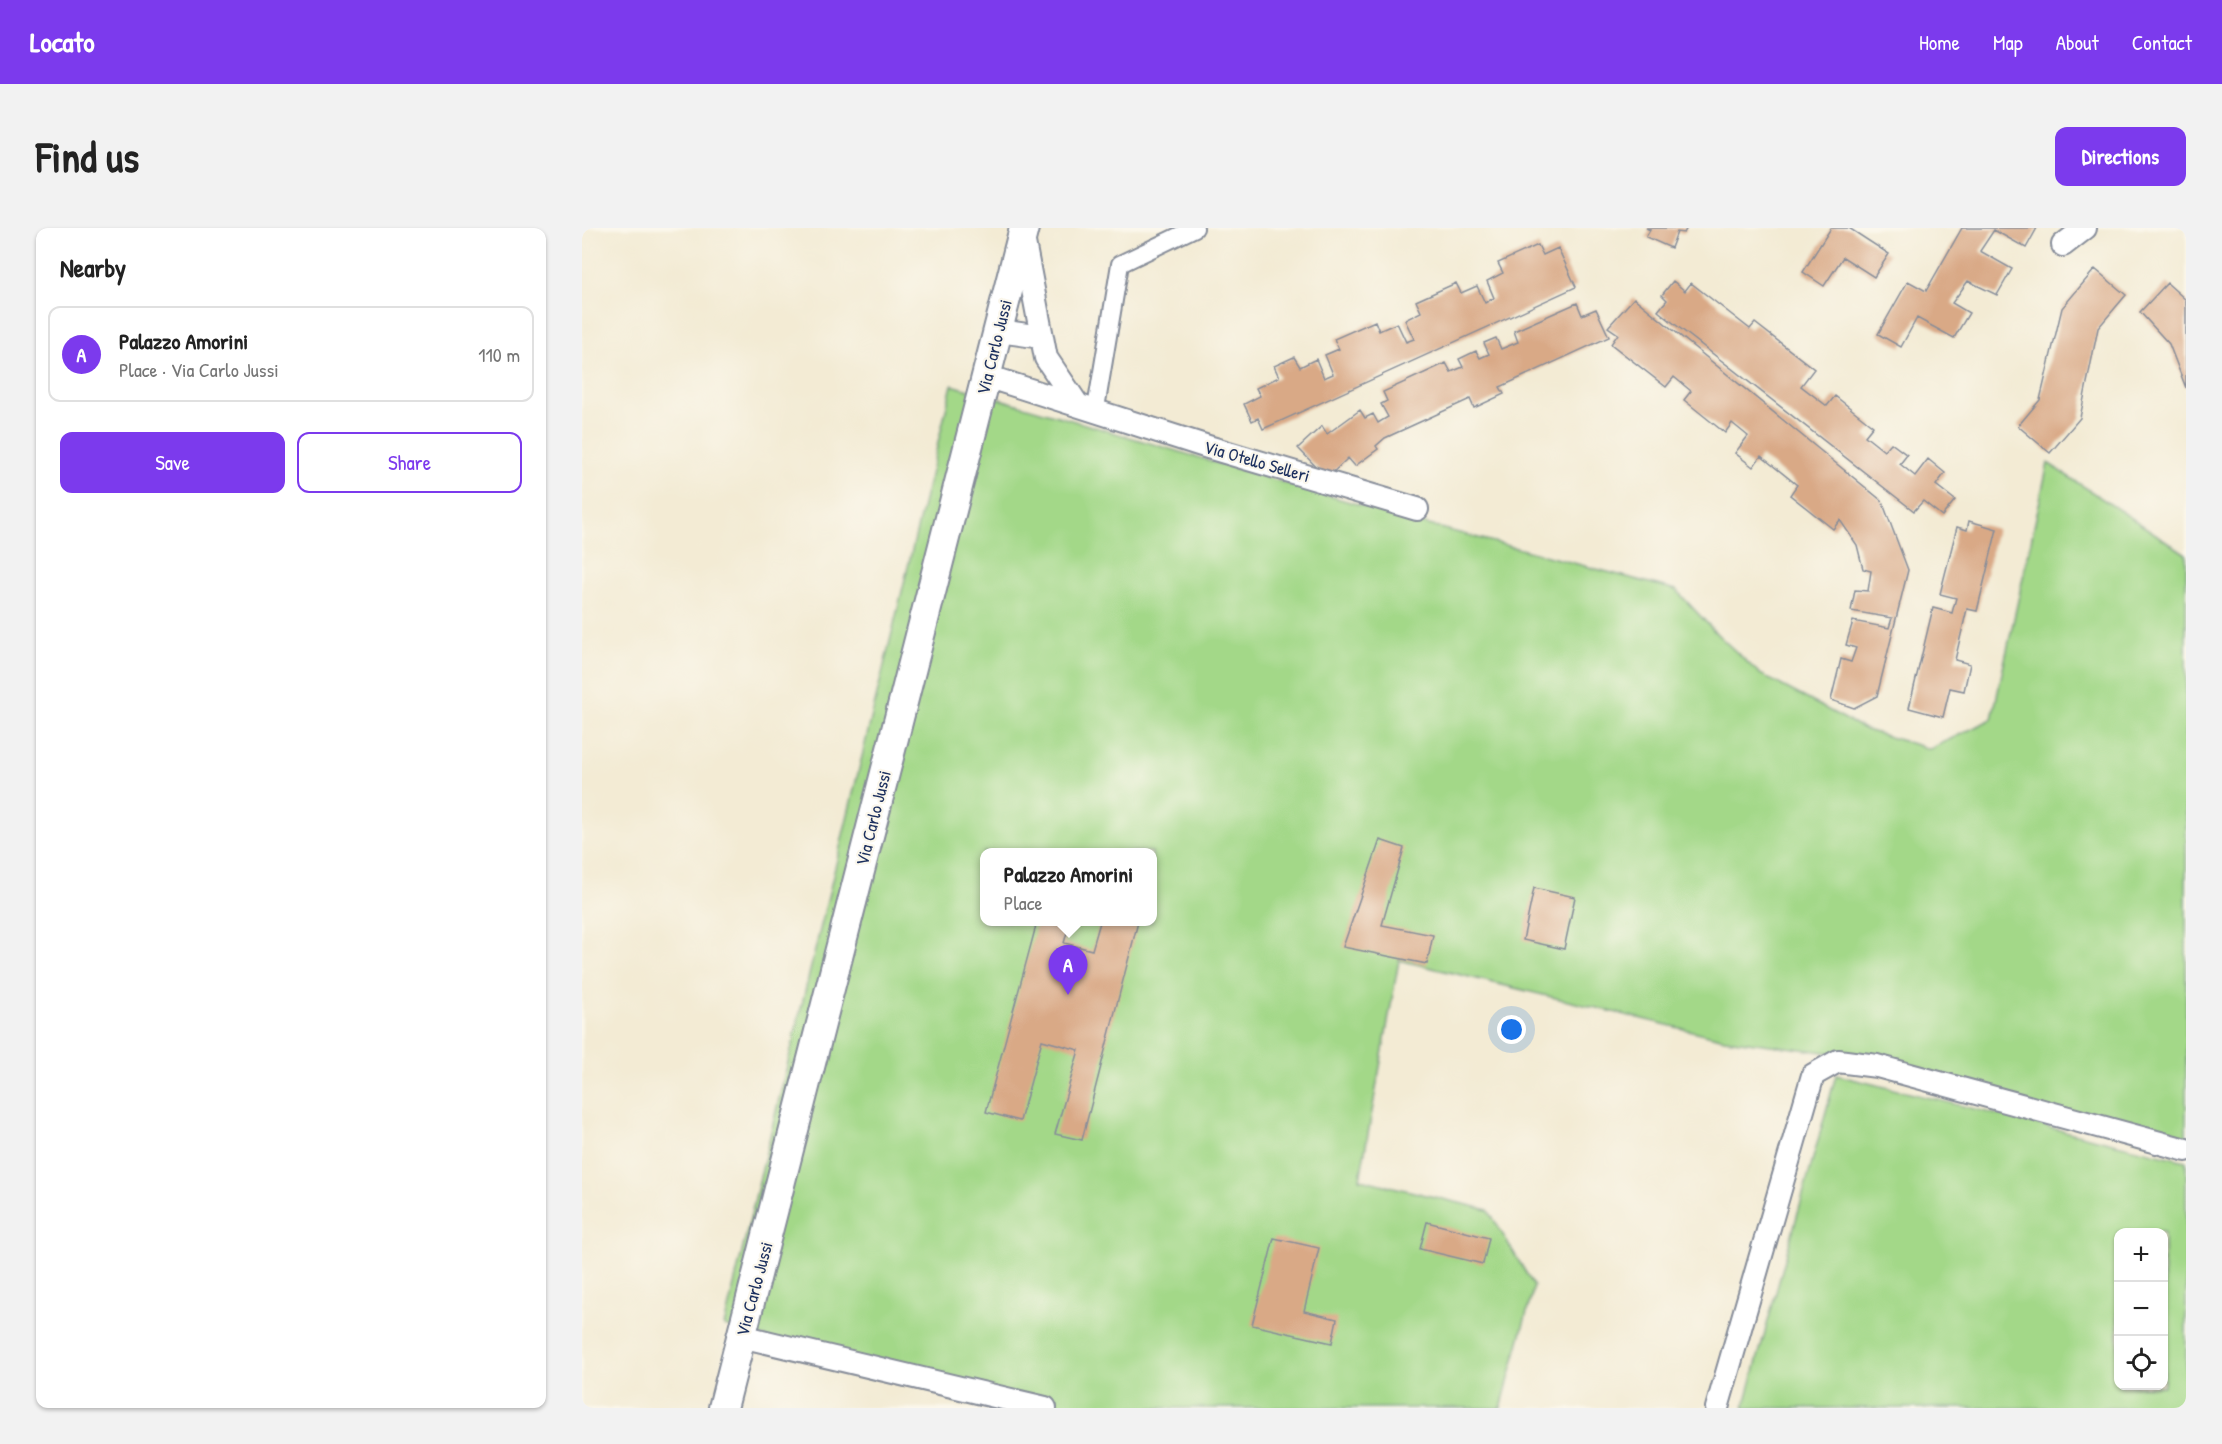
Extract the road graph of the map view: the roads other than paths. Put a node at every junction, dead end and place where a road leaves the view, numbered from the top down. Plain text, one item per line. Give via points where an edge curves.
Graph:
1 (1195, 228) edge
2 (2085, 228) edge
3 (1023, 231) edge
4 (2063, 245) dead end
5 (996, 336) junction
6 (1041, 337) junction
7 (986, 376) junction
8 (1087, 408) junction
9 (1417, 509) dead end
10 (2186, 1150) edge
11 (741, 1336) junction
12 (723, 1408) edge
13 (1045, 1408) edge
14 (1717, 1408) edge

1 - 8 street via 1120,264 1097,402
2 - 4 street
3 - 5 street, Via Carlo Jussi
3 - 6 street
5 - 6 street via 1006,332
5 - 7 street, Via Carlo Jussi
6 - 8 street via 1046,358
7 - 8 street, Via Otello Selleri
7 - 11 street, Via Carlo Jussi
8 - 9 street, Via Otello Selleri
10 - 14 street via 1877,1066 1838,1061 1813,1075
11 - 12 street, Via Carlo Jussi
11 - 13 street

